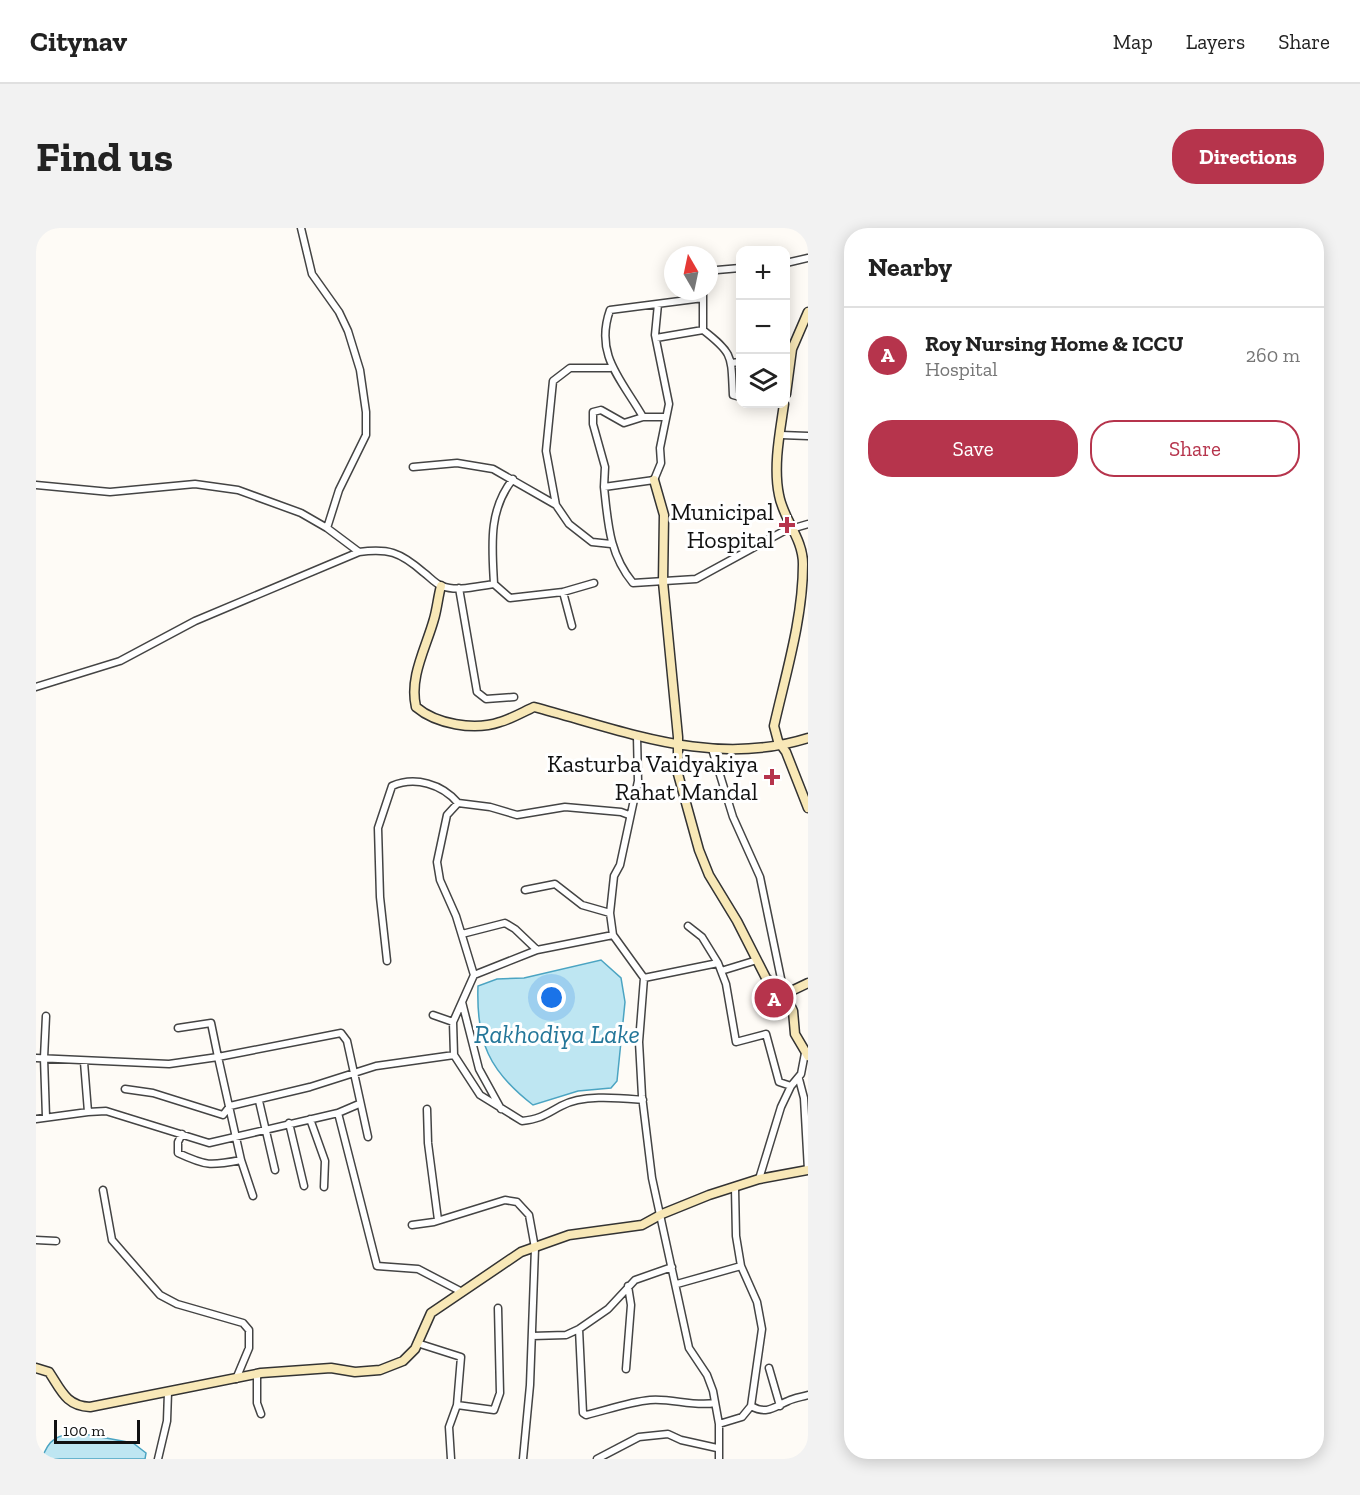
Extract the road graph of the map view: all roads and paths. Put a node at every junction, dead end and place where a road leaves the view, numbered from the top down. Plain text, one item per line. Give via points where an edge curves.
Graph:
1 (301, 228) edge
2 (808, 258) edge
3 (790, 262) edge
4 (736, 268) edge
5 (718, 270) edge
6 (676, 300) edge
7 (703, 300) edge
8 (658, 304) junction
9 (808, 312) edge
10 (703, 330) junction
11 (656, 338) junction
12 (790, 356) edge
13 (736, 362) edge
14 (731, 363) junction
15 (610, 368) junction
16 (736, 395) edge
17 (784, 408) edge
18 (643, 417) junction
19 (664, 417) junction
20 (781, 435) junction
21 (808, 436) edge
22 (413, 467) dead end
23 (513, 479) junction
24 (654, 480) junction
25 (36, 485) edge
26 (604, 488) junction
27 (556, 505) junction
28 (808, 524) edge
29 (327, 528) junction
30 (792, 528) junction
31 (610, 544) junction
32 (358, 552) junction
33 (663, 582) junction
34 (594, 583) dead end
35 (494, 584) junction
36 (441, 586) junction
37 (459, 588) junction
38 (563, 592) junction
39 (572, 626) dead end
40 (36, 687) edge
41 (514, 697) dead end
42 (637, 736) junction
43 (808, 738) edge
44 (678, 744) junction
45 (782, 746) junction
46 (712, 749) junction
47 (458, 803) junction
48 (808, 808) edge
49 (629, 815) junction
50 (525, 890) dead end
51 (610, 913) junction
52 (688, 926) dead end
53 (462, 934) junction
54 (613, 935) junction
55 (537, 950) junction
56 (757, 960) junction
57 (387, 961) dead end
58 (718, 963) junction
59 (721, 971) junction
60 (474, 975) junction
61 (644, 978) junction
62 (808, 983) edge
63 (785, 994) junction
64 (462, 1002) junction
65 (432, 1015) dead end
66 (46, 1016) dead end
67 (453, 1022) junction
68 (178, 1028) dead end
69 (454, 1055) junction
70 (807, 1055) edge
71 (218, 1057) junction
72 (40, 1058) edge
73 (84, 1062) junction
74 (353, 1072) junction
75 (799, 1079) junction
76 (791, 1086) junction
77 (125, 1089) dead end
78 (643, 1100) junction
79 (259, 1101) junction
80 (359, 1104) junction
81 (230, 1106) junction
82 (427, 1109) dead end
83 (501, 1109) junction
84 (88, 1112) junction
85 (338, 1113) junction
86 (46, 1117) junction
87 (36, 1119) edge
88 (310, 1119) junction
89 (289, 1123) junction
90 (266, 1130) junction
91 (182, 1134) junction
92 (368, 1137) dead end
93 (236, 1138) junction
94 (241, 1160) junction
95 (275, 1170) dead end
96 (808, 1170) edge
97 (759, 1179) junction
98 (304, 1186) dead end
99 (324, 1187) dead end
100 (735, 1188) junction
101 (102, 1190) dead end
102 (253, 1196) dead end
103 (662, 1214) junction
104 (438, 1220) junction
105 (412, 1225) dead end
106 (36, 1240) edge
107 (56, 1241) dead end
108 (535, 1248) junction
109 (741, 1266) junction
110 (672, 1267) junction
111 (676, 1284) junction
112 (628, 1286) junction
113 (462, 1292) junction
114 (498, 1308) dead end
115 (579, 1329) junction
116 (532, 1336) junction
117 (417, 1342) junction
118 (36, 1368) edge
119 (769, 1368) dead end
120 (626, 1369) dead end
121 (257, 1374) junction
122 (236, 1379) junction
123 (168, 1392) junction
124 (808, 1395) edge
125 (715, 1403) junction
126 (457, 1405) junction
127 (751, 1406) junction
128 (780, 1406) junction
129 (261, 1414) dead end
130 (719, 1424) junction
131 (717, 1448) junction
132 (158, 1459) edge
133 (451, 1459) edge
134 (523, 1459) edge
135 (597, 1459) edge
136 (719, 1459) edge

1 - 29 street via 312,274 348,331 360,370 366,412 366,435 339,490
2 - 3 street
4 - 5 street
6 - 8 street
7 - 10 street
8 - 11 street
8 - 15 street via 610,310 606,348
9 - 12 street
10 - 11 street
10 - 14 street via 726,347
11 - 19 street via 669,404
13 - 14 street
14 - 16 street
15 - 18 street via 620,376
15 - 27 street via 570,368 554,381 546,451
17 - 20 street
18 - 19 street
18 - 26 street via 624,423 601,410 591,415 605,467
19 - 24 street via 661,463
20 - 21 street
20 - 30 street via 779,496
22 - 23 street via 457,463 493,469
23 - 27 street
23 - 35 street via 505,489 491,530
24 - 26 street
24 - 33 street via 664,514
25 - 29 street via 110,492 213,485 301,513
26 - 31 street
27 - 31 street via 569,524 592,542
28 - 30 street
29 - 32 street
30 - 33 street via 696,579
30 - 45 street via 803,562 796,630 774,726
31 - 33 street via 633,583
32 - 36 street via 394,552
32 - 40 street via 195,621 120,661
33 - 44 street
34 - 38 street
35 - 37 street
35 - 38 street via 510,598
36 - 37 street
36 - 42 street via 415,689 416,708 425,715 462,725 498,723 534,707
37 - 41 street via 477,692 486,699
38 - 39 street
42 - 44 street
42 - 49 street via 638,781
43 - 45 street
44 - 46 street
44 - 56 street via 678,774 699,850
45 - 46 street
45 - 48 street
46 - 63 street via 733,817 760,877
47 - 49 street via 517,815 565,807
47 - 53 street via 447,815 437,862 440,880
47 - 57 street via 450,793 417,781 392,786 378,828
49 - 51 street via 620,865 614,876
50 - 51 street via 555,884 582,905
51 - 54 street
52 - 58 street via 702,937
53 - 55 street via 505,923
53 - 60 street
54 - 55 street
54 - 61 street
55 - 60 street
56 - 59 street
56 - 63 street via 766,978
58 - 59 street
58 - 61 street
59 - 76 street via 736,1042 766,1035 779,1082
60 - 64 street
61 - 78 street via 639,1042
62 - 63 street
63 - 70 street via 793,1011 795,1034
64 - 67 street
64 - 83 street via 475,1057
65 - 67 street
66 - 72 street
67 - 69 street
68 - 71 street via 211,1023
69 - 74 street
69 - 83 street via 480,1095
70 - 75 street
71 - 73 street via 169,1064
71 - 74 street via 341,1033 347,1041
71 - 81 street
72 - 73 street
72 - 86 street
73 - 84 street
74 - 79 street
74 - 80 street
75 - 76 street
75 - 96 street via 804,1098
76 - 97 street via 780,1107
77 - 81 street via 153,1093 224,1115
78 - 83 street via 575,1102 552,1114 522,1121
78 - 103 street via 652,1178
79 - 81 street
79 - 90 street
80 - 85 street
80 - 92 street
81 - 93 street
82 - 104 street
84 - 86 street
84 - 91 street via 106,1111
85 - 88 street
85 - 113 street via 377,1266 418,1269
86 - 87 street
88 - 89 street
88 - 99 street via 325,1161
89 - 90 street
89 - 98 street
90 - 93 street
90 - 95 street
91 - 93 street via 209,1143
91 - 94 street via 178,1153 199,1163 211,1166
93 - 94 street
94 - 102 street
96 - 97 street
97 - 100 street
100 - 103 street
100 - 109 street
101 - 122 street via 112,1239 160,1295 177,1304 243,1323 249,1330 249,1348
103 - 108 street via 642,1225 569,1235
103 - 110 street
104 - 105 street
104 - 108 street via 504,1200 517,1202 529,1215
106 - 107 street
108 - 113 street via 502,1263
108 - 116 street
109 - 111 street
109 - 127 street via 757,1302 762,1329
110 - 111 street
110 - 112 street
111 - 125 street via 688,1348 707,1375
112 - 115 street via 608,1309
112 - 120 street via 631,1305
113 - 117 street via 431,1314
114 - 126 street via 500,1393 494,1410
115 - 116 street via 566,1335
115 - 125 street via 586,1415 648,1400 700,1406
116 - 134 street
117 - 121 street via 403,1361 380,1370 355,1372 331,1368
117 - 126 street via 461,1357
118 - 123 street via 49,1372 64,1396 76,1406 104,1405
119 - 128 street
121 - 122 street
121 - 129 street
122 - 123 street
123 - 132 street via 167,1421
124 - 128 street
125 - 130 street
126 - 133 street via 449,1427
127 - 128 street via 769,1411
127 - 130 street via 742,1418
130 - 131 street
131 - 135 street via 668,1434 639,1437
131 - 136 street

